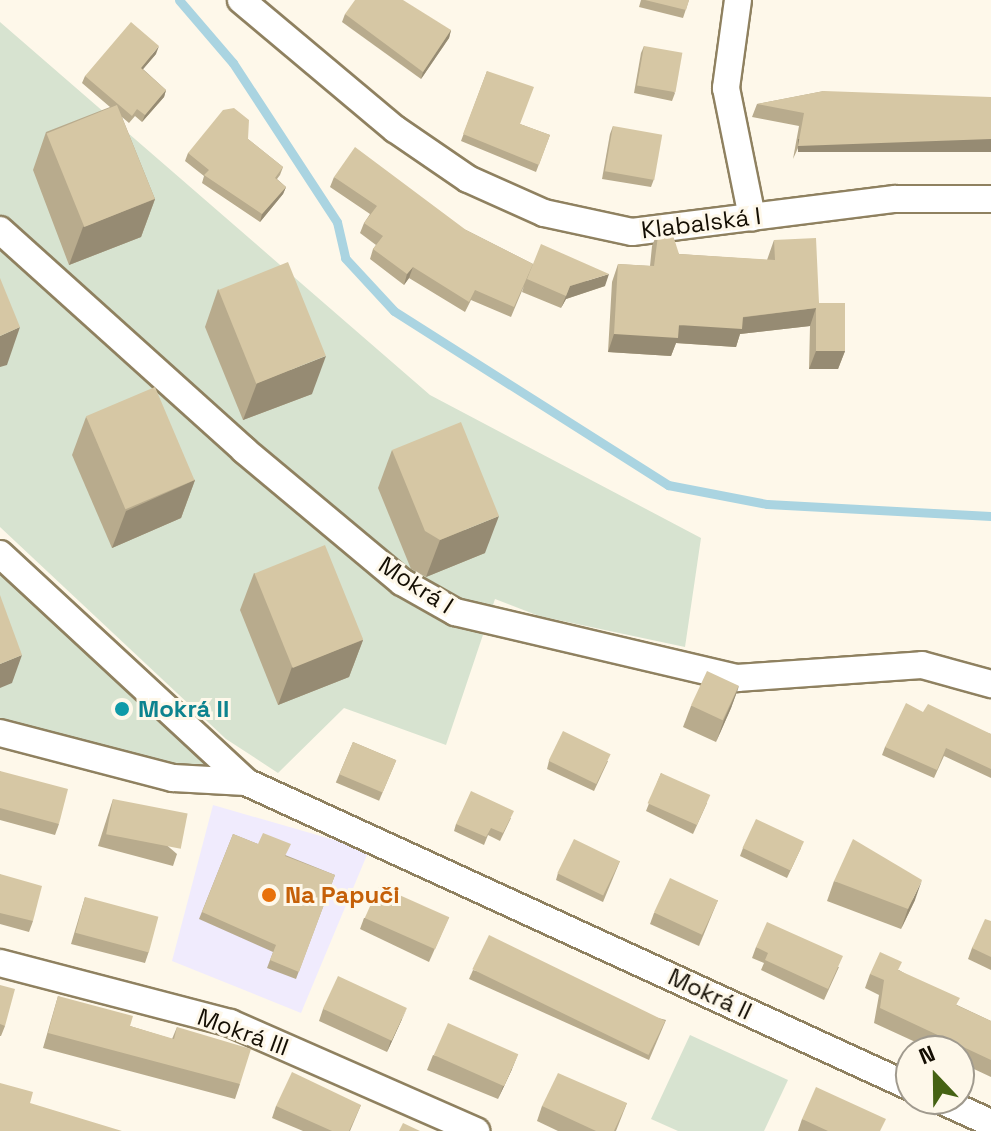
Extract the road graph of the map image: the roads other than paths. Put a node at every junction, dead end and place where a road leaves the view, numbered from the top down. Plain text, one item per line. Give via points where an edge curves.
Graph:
1 (241, 0) edge
2 (738, 0) edge
3 (991, 199) edge
4 (752, 217) junction
5 (0, 230) edge
6 (0, 554) edge
7 (991, 684) edge
8 (0, 733) edge
9 (246, 782) junction
10 (0, 963) edge
11 (895, 1080) edge
12 (476, 1131) edge

1 - 4 street, Klabalská I via 395,129 468,179 544,213 632,232
2 - 4 street via 726,88
3 - 4 street, Klabalská I via 895,199
5 - 7 street, Mokrá I via 244,450 402,582 455,612 737,678 922,665
6 - 9 street, Mokrá II
8 - 9 street, Mokrá II via 173,778
9 - 11 street, Mokrá II
10 - 12 street, Mokrá III via 230,1023

